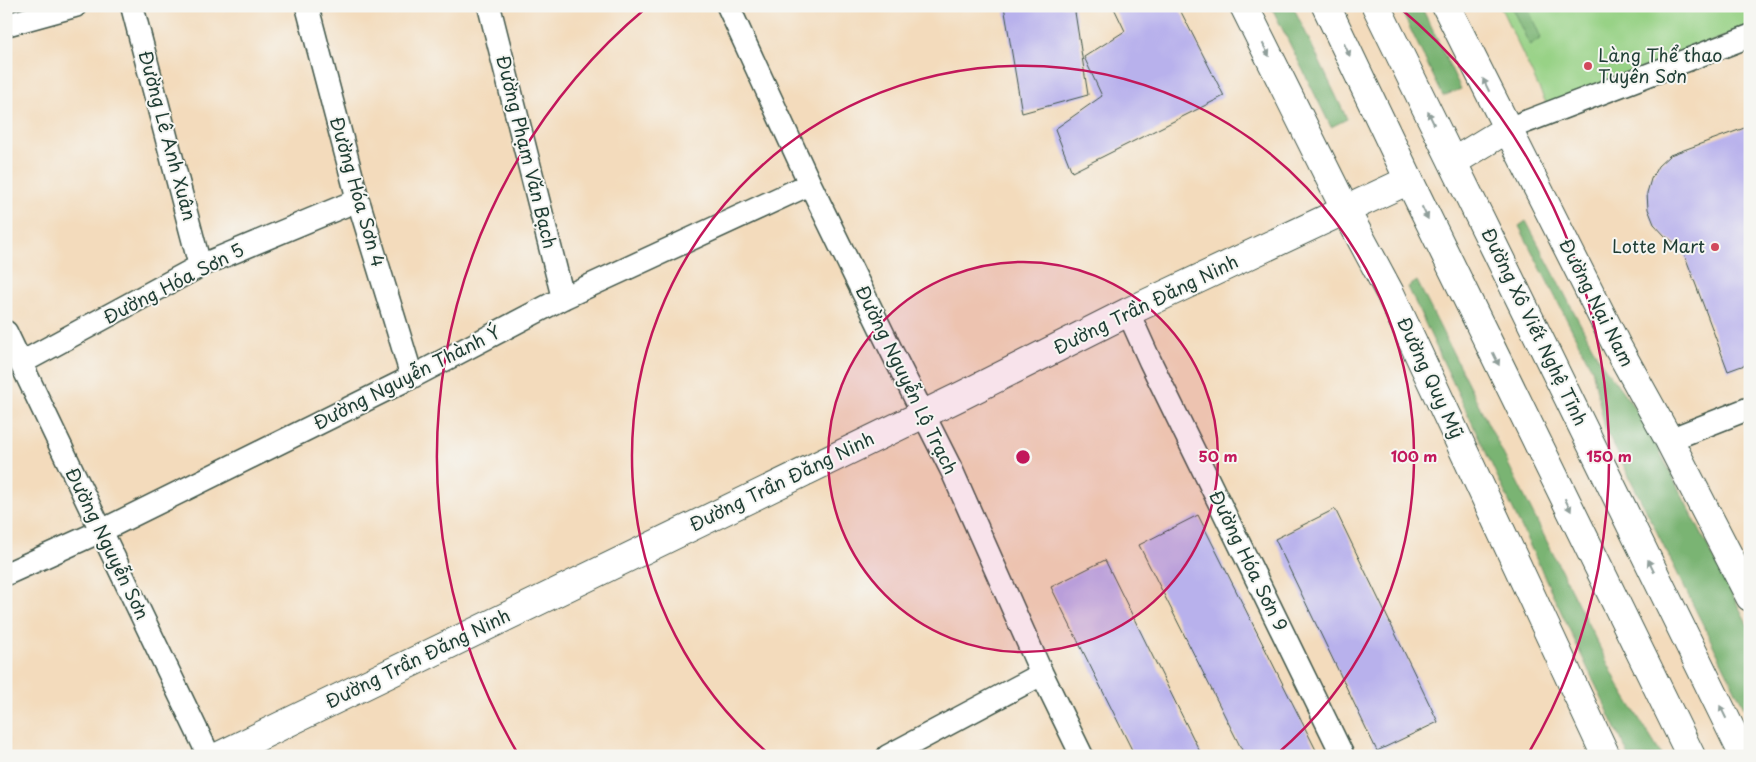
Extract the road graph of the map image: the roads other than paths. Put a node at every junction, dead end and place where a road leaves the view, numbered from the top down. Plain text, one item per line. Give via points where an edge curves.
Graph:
1 (75, 6) edge
2 (132, 6) edge
3 (307, 6) edge
4 (489, 6) edge
5 (728, 6) edge
6 (1244, 6) edge
7 (1326, 6) edge
8 (1376, 6) edge
9 (1446, 6) edge
10 (6, 25) edge
11 (1750, 36) edge
12 (1507, 129) junction
13 (1453, 162) junction
14 (1409, 180) junction
15 (810, 184) junction
16 (358, 200) junction
17 (1345, 209) junction
18 (200, 266) junction
19 (563, 298) junction
20 (1128, 312) junction
21 (6, 332) edge
22 (21, 363) junction
23 (412, 377) junction
24 (1750, 408) edge
25 (924, 413) junction
26 (1669, 440) junction
27 (101, 531) junction
28 (6, 574) edge
29 (1750, 597) edge
30 (1042, 674) junction
31 (209, 756) edge
32 (219, 756) edge
33 (888, 756) edge
34 (1082, 756) edge
35 (1343, 756) edge
36 (1606, 756) edge
37 (1691, 756) edge
38 (1744, 756) edge

1 - 10 street
2 - 18 street, Đường Lê Anh Xuân
3 - 16 street, Đường Hóa Sơn 4
4 - 19 street, Đường Phạm Văn Bạch
5 - 15 street, Đường Nguyễn Lộ Trạch
6 -> 17 main road, Đường Quy Mỹ
7 -> 14 main road
13 -> 8 main road, Đường Xô Viết Nghệ Tĩnh
12 -> 9 main road, Đường Nại Nam
11 - 12 street
12 - 13 main road
12 - 26 main road, Đường Nại Nam via 1617,346
38 -> 13 main road, Đường Xô Viết Nghệ Tĩnh
14 - 17 main road, Đường Trần Đăng Ninh
14 -> 37 main road
15 - 19 street, Đường Nguyễn Thành Ý
15 - 25 street, Đường Nguyễn Lộ Trạch
16 - 18 street, Đường Hóa Sơn 5
16 - 23 street, Đường Hóa Sơn 4
17 - 20 main road, Đường Trần Đăng Ninh
17 - 36 main road, Đường Quy Mỹ via 1390,293
18 - 22 street, Đường Hóa Sơn 5
19 - 23 street, Đường Nguyễn Thành Ý
20 - 25 main road, Đường Trần Đăng Ninh
20 - 35 street, Đường Hóa Sơn 9
21 - 22 street, Đường Nguyễn Sơn
22 - 27 street, Đường Nguyễn Sơn
23 - 27 street, Đường Nguyễn Thành Ý
24 - 26 street
25 - 30 street, Đường Nguyễn Lộ Trạch
25 - 32 main road, Đường Trần Đăng Ninh
26 - 29 main road, Đường Nại Nam
27 - 28 street, Đường Nguyễn Thành Ý
27 - 31 street, Đường Nguyễn Sơn
30 - 33 street
30 - 34 street, Đường Nguyễn Lộ Trạch

